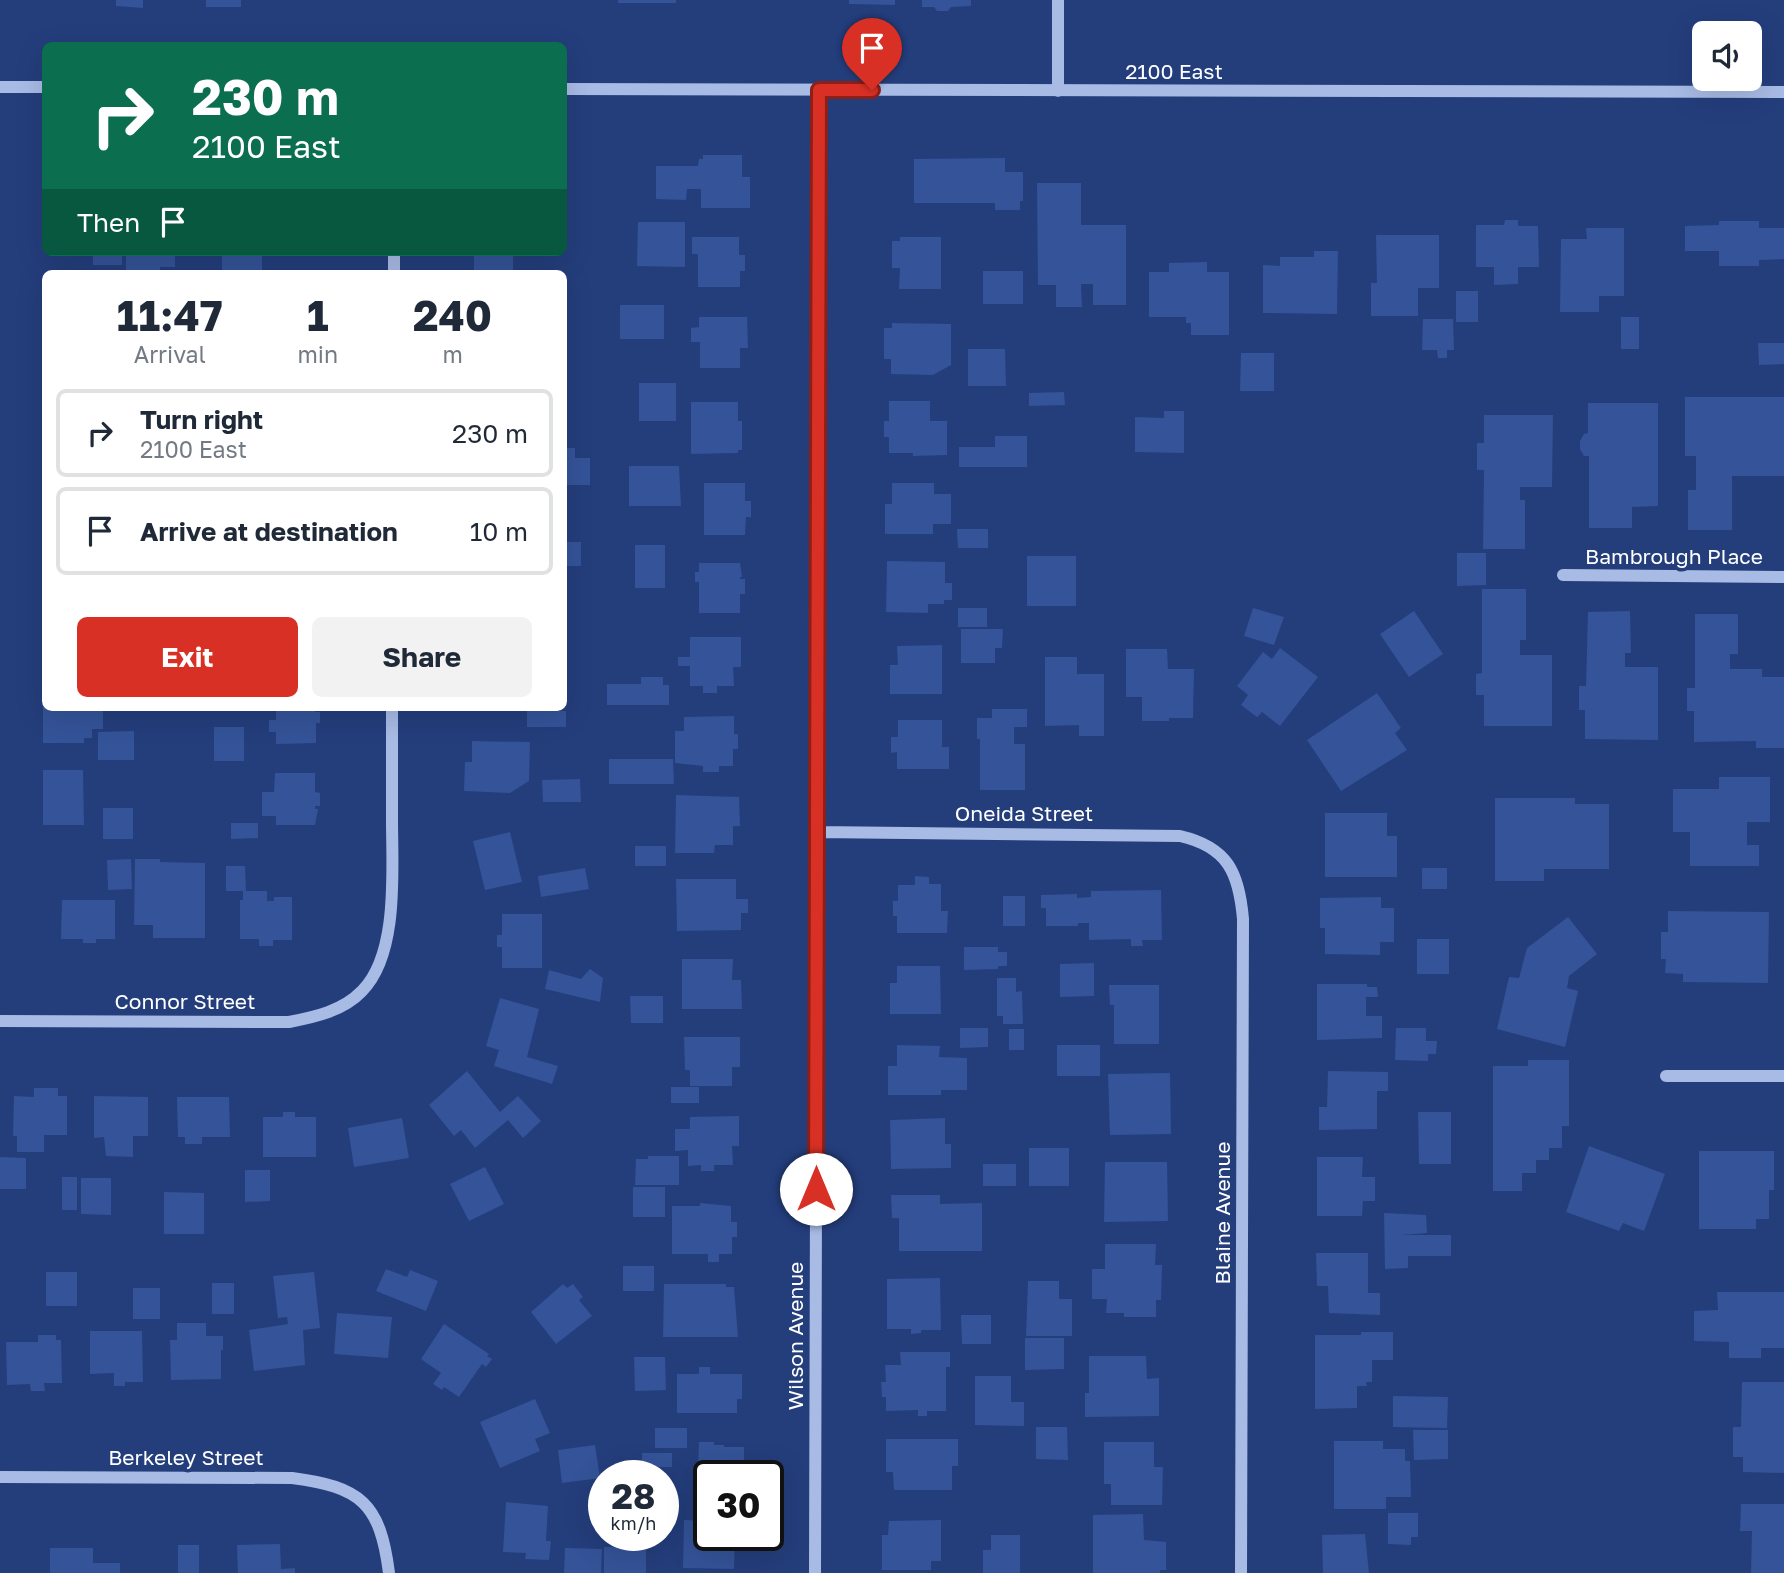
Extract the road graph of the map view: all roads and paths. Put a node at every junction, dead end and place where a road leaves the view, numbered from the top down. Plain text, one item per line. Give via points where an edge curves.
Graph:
1 (1058, 0) edge
2 (0, 87) edge
3 (42, 87) edge
4 (567, 89) edge
5 (819, 90) junction
6 (1058, 91) junction
7 (1784, 92) edge
8 (1563, 575) dead end
9 (1784, 577) edge
10 (392, 711) edge
11 (817, 832) junction
12 (1224, 857) joint
13 (0, 1021) edge
14 (1666, 1076) dead end
15 (1784, 1076) edge
16 (0, 1477) edge
17 (389, 1573) edge
18 (815, 1573) edge
19 (1241, 1573) edge

1 - 6 street
2 - 3 street
4 - 5 street, 2100 East
5 - 6 street, 2100 East
5 - 11 street, Wilson Avenue
6 - 7 street, 2100 East
8 - 9 street, Bambrough Place
10 - 13 street, Connor Street via 391,908 383,950 363,991 329,1013 289,1022
11 - 12 street, Oneida Street via 1163,835 1196,840
11 - 18 street, Wilson Avenue
12 - 19 street, Blaine Avenue via 1239,886 1243,919
14 - 15 street
16 - 17 street, Berkeley Street via 292,1478 331,1485 366,1503 377,1524

